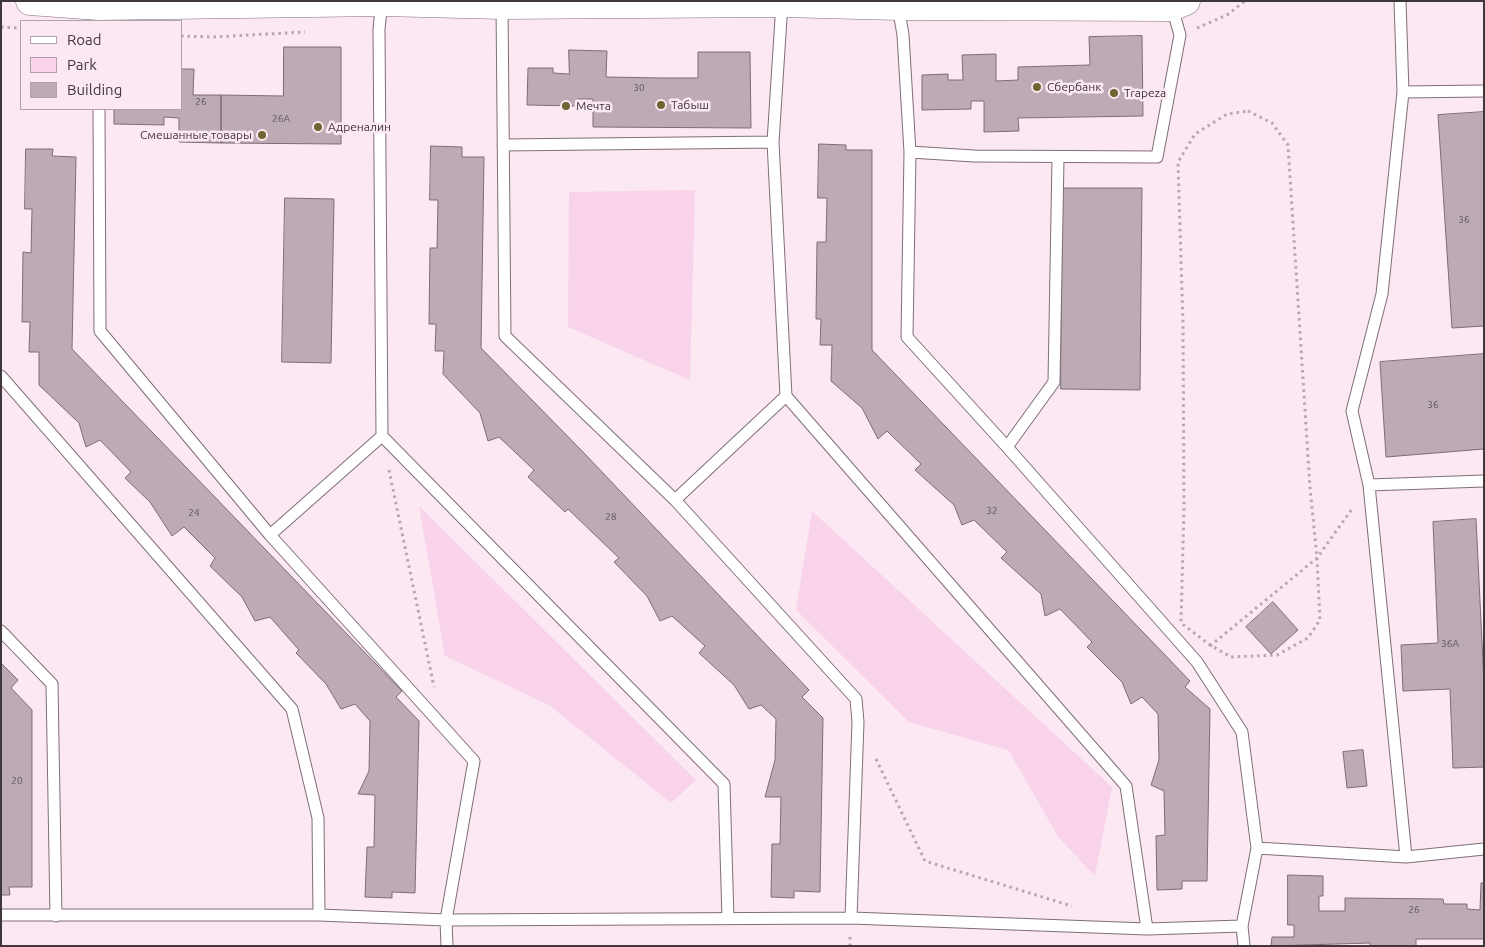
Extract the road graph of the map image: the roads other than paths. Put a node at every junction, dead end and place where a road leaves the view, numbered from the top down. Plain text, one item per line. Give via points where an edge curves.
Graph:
1 (30, 1) edge
2 (1400, 1) edge
3 (382, 2) edge
4 (782, 2) edge
5 (1179, 4) edge
6 (502, 5) junction
7 (898, 6) junction
8 (99, 14) edge
9 (1484, 91) edge
10 (1403, 92) junction
11 (99, 110) edge
12 (773, 142) junction
13 (503, 145) junction
14 (910, 152) junction
15 (1058, 158) junction
16 (1, 376) edge
17 (786, 396) junction
18 (382, 436) junction
19 (1007, 447) junction
20 (1484, 481) edge
21 (1369, 485) junction
22 (675, 500) junction
23 (270, 535) junction
24 (1, 631) edge
25 (1257, 848) junction
26 (1484, 849) edge
27 (1406, 857) junction
28 (1, 915) edge
29 (319, 915) junction
30 (56, 916) junction
31 (851, 918) junction
32 (728, 919) junction
33 (446, 920) junction
34 (1242, 926) junction
35 (1147, 929) junction
36 (447, 946) edge
37 (1244, 946) edge

1 - 8 street
2 - 10 lane
3 - 6 street
3 - 8 street
3 - 18 lane via 379,29
4 - 6 street
4 - 7 street
4 - 12 lane
5 - 7 street
5 - 15 lane via 1180,35 1157,157
6 - 13 lane
7 - 14 lane via 903,34
9 - 10 lane
10 - 21 lane via 1382,294 1352,411
11 - 23 lane via 100,331
12 - 13 lane
12 - 17 lane
13 - 22 lane via 505,336
14 - 15 lane
14 - 19 lane via 907,337
15 - 19 lane via 1054,382
16 - 29 lane via 292,709 318,818
17 - 22 lane
17 - 35 lane via 1126,786
18 - 23 lane
18 - 32 lane via 724,784
19 - 25 lane via 1197,662 1242,732
20 - 21 lane
21 - 27 lane
22 - 31 lane via 856,699 858,722
23 - 33 lane via 474,761
24 - 30 lane via 52,684
25 - 27 lane
25 - 34 lane
26 - 27 lane
28 - 30 lane
29 - 30 lane
29 - 33 lane
31 - 32 lane
31 - 35 lane
32 - 33 lane
33 - 36 lane
34 - 35 lane
34 - 37 lane

